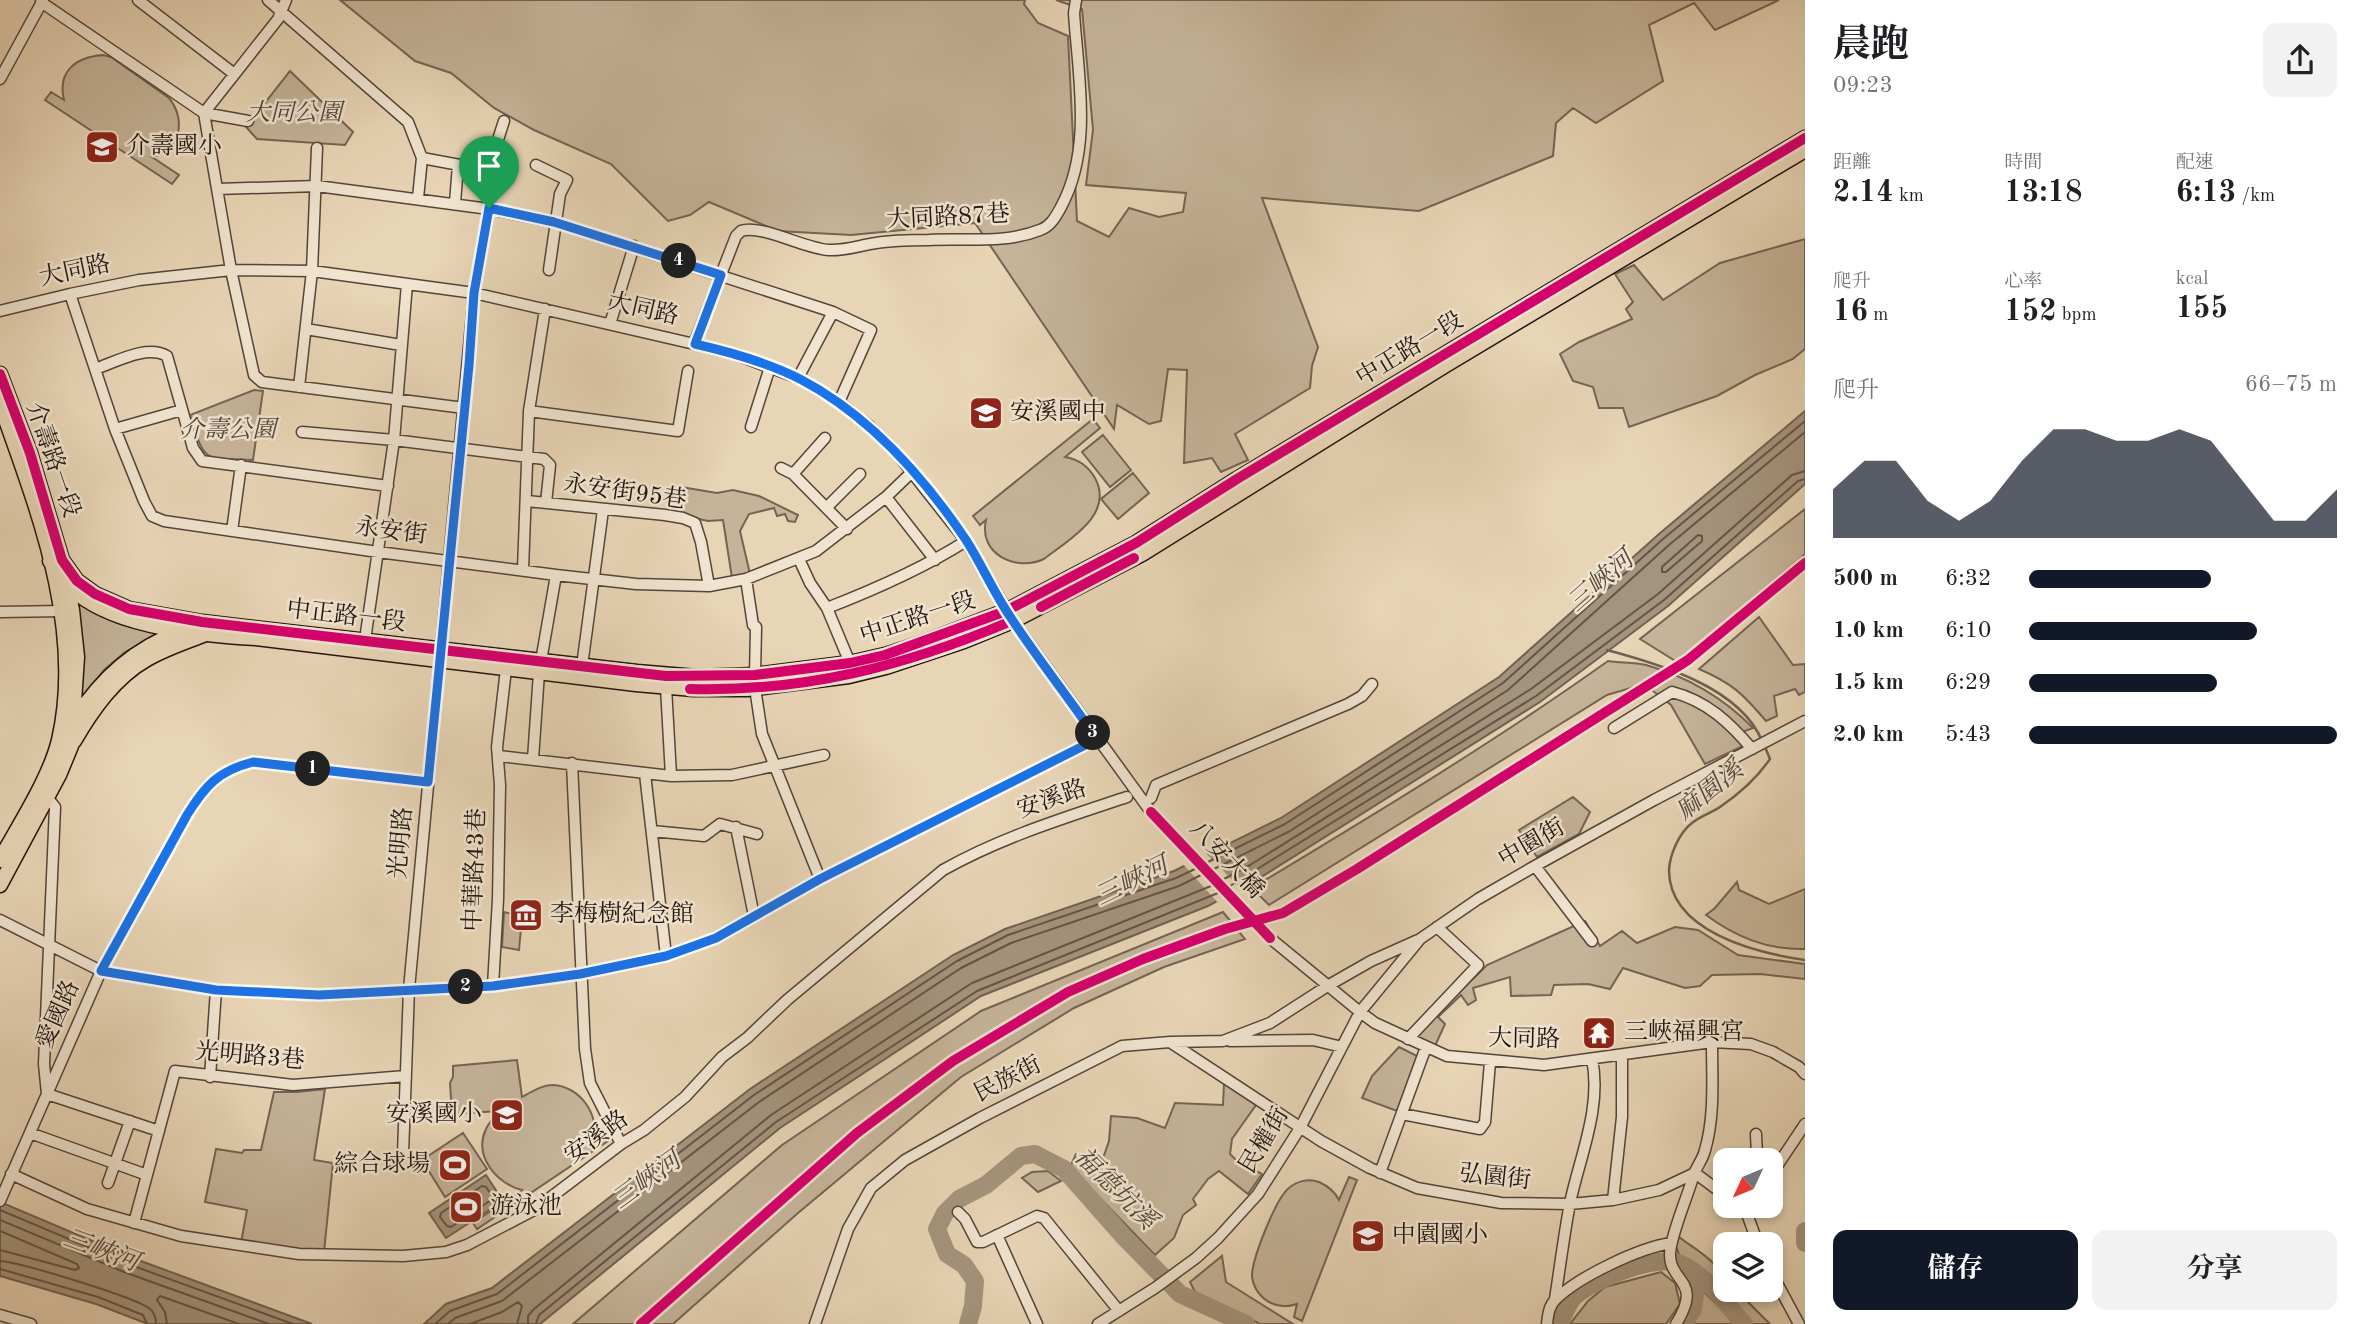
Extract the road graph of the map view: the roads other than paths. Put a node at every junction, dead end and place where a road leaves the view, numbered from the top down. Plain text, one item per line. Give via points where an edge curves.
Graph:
1 (138, 0) edge
2 (268, 0) edge
3 (1076, 0) edge
4 (42, 1) edge
5 (283, 5) edge
6 (233, 73) junction
7 (0, 79) edge
8 (204, 113) junction
9 (248, 121) dead end
10 (504, 121) dead end
11 (1805, 138) edge
12 (317, 148) dead end
13 (1805, 150) edge
14 (422, 158) junction
15 (458, 165) junction
16 (536, 165) dead end
17 (492, 171) junction
18 (317, 186) junction
19 (217, 189) junction
20 (418, 198) junction
21 (455, 203) junction
22 (489, 208) junction
23 (554, 222) junction
24 (634, 246) junction
25 (231, 270) junction
26 (549, 270) dead end
27 (312, 271) junction
28 (721, 275) junction
29 (407, 284) junction
30 (474, 293) junction
31 (70, 294) junction
32 (545, 309) junction
33 (0, 312) edge
34 (833, 312) junction
35 (610, 324) junction
36 (306, 329) junction
37 (695, 344) junction
38 (401, 345) junction
39 (769, 367) junction
40 (95, 369) junction
41 (688, 371) dead end
42 (0, 374) edge
43 (798, 378) junction
44 (299, 387) junction
45 (395, 401) junction
46 (839, 402) junction
47 (0, 403) edge
48 (464, 408) junction
49 (182, 410) junction
50 (529, 411) junction
51 (751, 427) dead end
52 (115, 429) junction
53 (302, 432) dead end
54 (825, 438) dead end
55 (394, 440) junction
56 (461, 449) junction
57 (526, 456) junction
58 (242, 466) junction
59 (781, 468) dead end
60 (913, 471) junction
61 (793, 474) junction
62 (860, 474) dead end
63 (388, 486) junction
64 (886, 497) junction
65 (527, 501) junction
66 (546, 503) junction
67 (827, 507) junction
68 (603, 510) junction
69 (847, 529) junction
70 (232, 531) junction
71 (966, 541) junction
72 (378, 552) junction
73 (799, 559) junction
74 (450, 560) junction
75 (935, 560) junction
76 (56, 561) junction
77 (523, 569) junction
78 (556, 575) junction
79 (595, 578) junction
80 (746, 579) junction
81 (68, 585) junction
82 (709, 586) junction
83 (827, 608) junction
84 (62, 611) junction
85 (0, 612) edge
86 (1009, 616) junction
87 (203, 628) junction
88 (183, 630) junction
89 (365, 640) junction
90 (332, 642) junction
91 (440, 655) junction
92 (850, 663) junction
93 (582, 666) junction
94 (540, 667) junction
95 (506, 669) junction
96 (755, 681) junction
97 (1371, 684) dead end
98 (666, 687) junction
99 (74, 719) junction
100 (1805, 721) edge
101 (1614, 728) dead end
102 (1097, 739) junction
103 (65, 743) junction
104 (1752, 749) junction
105 (824, 755) dead end
106 (499, 756) junction
107 (533, 759) junction
108 (572, 763) junction
109 (773, 765) junction
110 (645, 774) junction
111 (671, 776) junction
112 (428, 782) junction
113 (47, 797) junction
114 (1127, 797) dead end
115 (1151, 798) dead end
116 (1151, 812) joint
117 (736, 827) junction
118 (652, 831) junction
119 (757, 834) dead end
120 (0, 860) edge
121 (1535, 866) junction
122 (820, 879) junction
123 (0, 885) edge
124 (754, 916) junction
125 (0, 920) edge
126 (1437, 927) junction
127 (1270, 937) joint
128 (1420, 939) junction
129 (1592, 941) dead end
130 (50, 945) junction
131 (666, 956) junction
132 (101, 971) junction
133 (580, 974) junction
134 (1329, 985) junction
135 (493, 986) junction
136 (409, 989) junction
137 (216, 990) junction
138 (1360, 1012) junction
139 (1408, 1039) junction
140 (1223, 1041) junction
141 (1170, 1042) junction
142 (1712, 1042) junction
143 (1342, 1047) junction
144 (1426, 1047) junction
145 (1622, 1055) junction
146 (1592, 1059) junction
147 (1490, 1062) junction
148 (1803, 1068) edge
149 (406, 1076) junction
150 (209, 1077) junction
151 (47, 1094) junction
152 (1402, 1114) junction
153 (130, 1121) junction
154 (1805, 1124) edge
155 (1300, 1128) junction
156 (159, 1131) junction
157 (30, 1133) junction
158 (1756, 1134) dead end
159 (621, 1144) junction
160 (1757, 1148) edge
161 (403, 1154) dead end
162 (1783, 1156) edge
163 (115, 1163) junction
164 (1380, 1173) junction
165 (1695, 1173) junction
166 (11, 1174) junction
167 (147, 1175) junction
168 (108, 1183) dead end
169 (1713, 1186) edge
170 (1613, 1200) junction
171 (0, 1201) edge
172 (1570, 1204) junction
173 (958, 1212) dead end
174 (134, 1223) junction
175 (998, 1235) junction
176 (1671, 1246) junction
177 (1783, 1294) edge
178 (1555, 1299) junction
179 (1119, 1311) junction
180 (0, 1315) edge
181 (31, 1324) edge
182 (815, 1324) edge
183 (1038, 1324) edge
184 (1098, 1324) edge
185 (1546, 1324) edge
186 (1676, 1324) edge
187 (1800, 1324) edge

1 - 6 street
2 - 5 street
3 - 28 street, 大同路87巷 via 1078,155 1064,202 1044,229 1008,238 896,241 831,250 747,229 736,236
4 - 7 street
4 - 8 street
5 - 6 street via 278,19
5 - 14 street via 408,122
6 - 8 street
8 - 9 street
8 - 19 street
10 - 17 street, 光明路
11 - 86 main road, 中正路一段
12 - 18 street
13 - 86 main road, 中正路一段 via 1142,554
14 - 15 street
14 - 20 street
15 - 17 street
15 - 21 street
16 - 23 street via 567,180
17 - 22 street, 光明路
18 - 19 street
18 - 20 street
18 - 27 street
19 - 25 street
20 - 21 street
21 - 22 street
22 - 23 street
22 - 30 street, 光明路
23 - 24 street
23 - 26 street
24 - 28 street
24 - 35 street
25 - 27 street, 大同路
25 - 31 street, 大同路 via 139,280
25 - 44 street via 254,374 262,382
27 - 29 street, 大同路
27 - 36 street
28 - 34 street
28 - 37 street, 大同路87巷
29 - 30 street, 大同路
29 - 38 street
30 - 32 street, 大同路
30 - 48 street, 光明路
31 - 33 street, 大同路
31 - 40 street, 永安街
32 - 35 street, 大同路
32 - 50 street, 永安街95巷
34 - 43 street
34 - 46 street via 870,330
35 - 37 street, 大同路
36 - 38 street
36 - 44 street
37 - 39 street, 大同路
38 - 45 street
39 - 43 street, 大同路
39 - 51 street
40 - 49 street via 159,352 167,356
40 - 52 street, 永安街
41 - 50 street via 678,431
42 - 76 main road, 介壽路一段 via 30,453
43 - 46 street, 大同路
44 - 45 street
45 - 48 street
45 - 55 street
46 - 60 street, 大同路
47 - 76 main road, 介壽路一段
48 - 56 street, 光明路
49 - 52 street
49 - 58 street via 193,448 202,461
50 - 57 street, 永安街95巷
52 - 70 street, 永安街 via 152,516
53 - 55 street
54 - 61 street
55 - 56 street
55 - 63 street
56 - 57 street
56 - 74 street, 光明路
57 - 65 street, 永安街95巷
57 - 66 street via 544,459 550,465
58 - 63 street
58 - 70 street
59 - 61 street
60 - 64 street, 永安街
60 - 71 street, 大同路
61 - 67 street
62 - 67 street
63 - 72 street
64 - 69 street, 永安街
64 - 75 street
65 - 66 street, 永安街95巷
65 - 77 street, 永安街95巷
66 - 68 street, 永安街95巷
67 - 69 street
68 - 79 street
68 - 82 street, 永安街95巷 via 665,515 695,523
69 - 73 street, 永安街
70 - 72 street, 永安街
71 - 75 street
71 - 86 street, 大同路
72 - 74 street, 永安街
72 - 89 street
73 - 80 street, 永安街
73 - 83 street
74 - 77 street, 永安街
74 - 91 street, 光明路
75 - 83 street
76 - 81 main road, 中正路一段
76 - 84 main road, 介壽路一段
76 - 87 main road, 中正路一段 via 112,603
77 - 78 street, 永安街
78 - 79 street, 永安街
78 - 94 street
79 - 82 street, 永安街
79 - 93 street
80 - 82 street, 永安街
80 - 96 street via 756,628
81 - 88 main road, 中正路一段 via 107,613
81 - 99 main road via 77,657
83 - 92 street
84 - 85 street
84 - 103 main road, 介壽路一段
86 - 92 main road, 中正路一段
86 - 96 main road, 中正路一段 via 964,642 886,667 849,676
86 - 102 street, 大同路
87 - 88 main road, 中正路一段
87 - 90 main road, 中正路一段
87 - 103 main road via 123,676
88 - 99 main road via 133,655 90,696
89 - 90 main road, 中正路一段
89 - 91 main road, 中正路一段
90 - 91 main road, 中正路一段
91 - 94 main road, 中正路一段
91 - 95 main road, 中正路一段
91 - 112 street, 光明路
92 - 96 main road, 中正路一段
93 - 94 main road, 中正路一段
93 - 96 main road, 中正路一段
94 - 95 main road, 中正路一段
94 - 98 main road, 中正路一段
94 - 107 street
95 - 106 street, 中華路43巷
96 - 98 main road, 中正路一段
96 - 109 street via 762,734
97 - 115 street via 1348,704 1156,785
98 - 111 street
99 - 103 main road
100 - 104 street, 中園街
101 - 104 street via 1672,692 1710,708
102 - 116 street, 大同路
102 - 122 street
103 - 113 main road, 介壽路一段
103 - 120 main road, 介壽路一段
104 - 121 street, 中園街
105 - 109 street
106 - 107 street
106 - 135 street, 中華路43巷
107 - 108 street
108 - 110 street
108 - 133 street
109 - 111 street via 732,775
109 - 122 street
110 - 111 street
110 - 118 street
112 - 132 street, 愛國路 via 253,762 234,767 199,796
112 - 136 street, 光明路
113 - 123 main road, 介壽路一段
113 - 130 street via 55,807
114 - 159 street, 安溪路 via 1028,830 943,870 722,1057 685,1097
116 - 127 street, 八安大橋
117 - 118 street via 720,824 704,836
117 - 119 street
117 - 124 street
118 - 131 street
121 - 126 street, 中園街
121 - 129 street
122 - 124 street
124 - 131 street via 716,938
125 - 130 street
126 - 128 street, 中園街
126 - 139 street via 1478,965
127 - 134 street, 大同路
128 - 134 street
128 - 138 street, 中園街
130 - 132 street
130 - 151 street via 44,1064
131 - 133 street
132 - 137 street
132 - 151 street, 愛國路
133 - 135 street
133 - 159 street via 590,1083
134 - 138 street, 大同路
134 - 140 street via 1270,1023
135 - 136 street
136 - 137 street via 319,995
136 - 149 street, 光明路
137 - 150 street
138 - 139 street, 大同路
138 - 143 street, 民權街
139 - 144 street, 大同路
140 - 141 street, 民族街
140 - 143 street, 民族街 via 1313,1040
141 - 155 street
141 - 182 street, 民族街 via 1122,1046 905,1160 871,1188 848,1229
142 - 145 street, 大同路
142 - 148 street, 大同路 via 1751,1044
142 - 165 street via 1709,1133
143 - 155 street, 民權街
144 - 147 street, 大同路 via 1447,1056
144 - 152 street
145 - 146 street, 大同路
145 - 170 street via 1622,1117
146 - 147 street, 大同路 via 1544,1065
146 - 172 street via 1593,1110
147 - 152 street via 1485,1122 1480,1129
149 - 150 street, 光明路3巷 via 293,1086
149 - 161 street, 光明路
150 - 156 street, 光明路3巷 via 175,1072
151 - 153 street
151 - 157 street, 愛國路
152 - 164 street
153 - 156 street
153 - 163 street
154 - 162 street
155 - 164 street, 弘園街
155 - 179 street, 民權街 via 1258,1194 1218,1238
156 - 167 street
157 - 163 street
157 - 166 street, 愛國路
158 - 160 street
159 - 174 street, 安溪路 via 534,1210 446,1252 299,1254 181,1236
163 - 167 street
163 - 168 street
164 - 172 street, 弘園街 via 1417,1188 1501,1203
165 - 169 street
165 - 170 street, 弘園街 via 1659,1190
165 - 176 street
166 - 171 street, 愛國路
166 - 174 street, 安溪路 via 87,1209
167 - 174 street
170 - 172 street, 弘園街
172 - 178 street
173 - 175 street via 977,1242
175 - 179 street via 1037,1216 1044,1218
175 - 183 street
176 - 178 street via 1654,1246 1598,1270
176 - 186 street via 1672,1270 1688,1293 1687,1307
177 - 187 street
178 - 185 street
179 - 184 street
180 - 181 street

